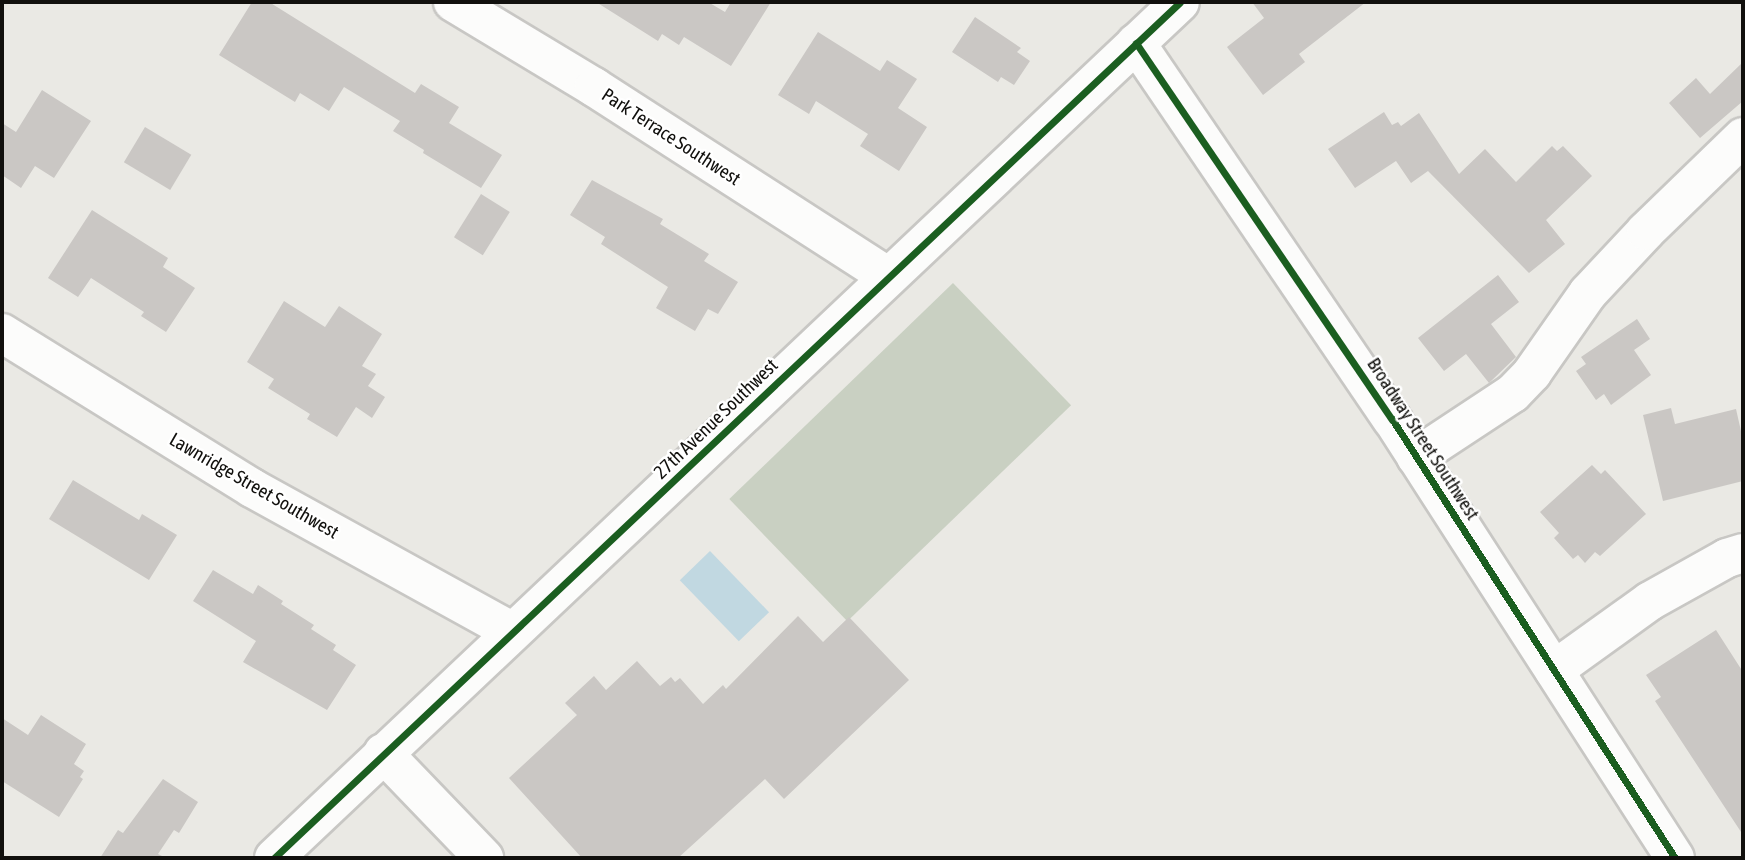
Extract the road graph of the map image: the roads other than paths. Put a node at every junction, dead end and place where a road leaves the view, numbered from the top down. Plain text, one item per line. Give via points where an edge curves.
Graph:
1 (453, 2) edge
2 (1180, 2) edge
3 (1136, 43) junction
4 (1743, 137) edge
5 (887, 276) junction
6 (2, 333) edge
7 (1416, 457) junction
8 (1743, 553) edge
9 (511, 631) junction
10 (1554, 670) junction
11 (383, 753) junction
12 (274, 858) edge
13 (484, 858) edge
14 (1675, 858) edge

1 - 5 street, Park Terrace Southwest
2 - 3 street, 27th Avenue Southwest
3 - 5 street, 27th Avenue Southwest
3 - 7 street, Broadway Street Southwest
4 - 7 street via 1588,293 1513,393
5 - 9 street, 27th Avenue Southwest via 681,476
6 - 9 street, Lawnridge Street Southwest via 252,488
7 - 10 street, Broadway Street Southwest
8 - 10 street via 1650,601
9 - 11 street, 27th Avenue Southwest
10 - 14 street, Broadway Street Southwest
11 - 12 street, 27th Avenue Southwest
11 - 13 street

